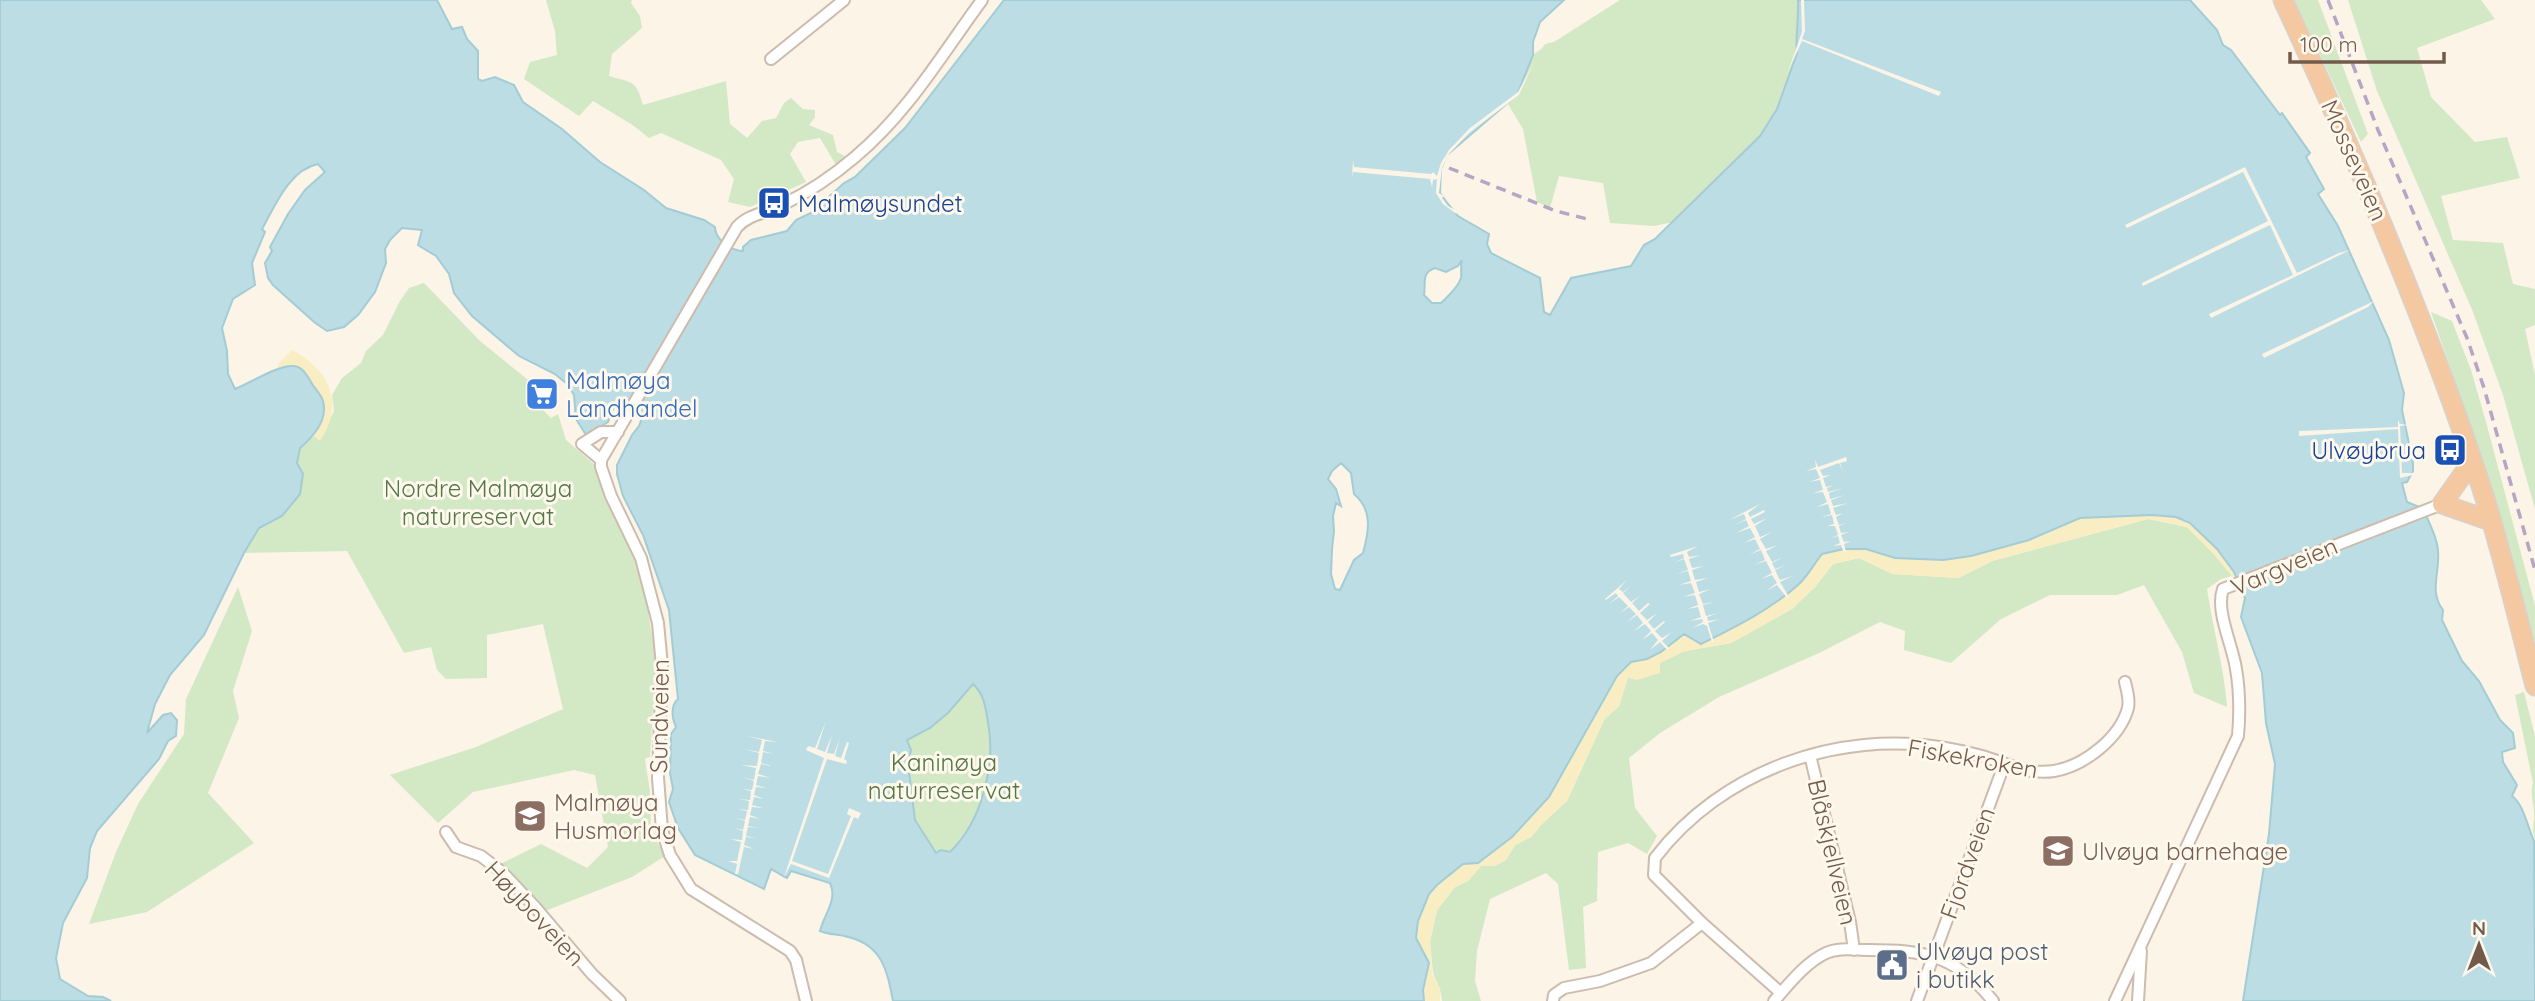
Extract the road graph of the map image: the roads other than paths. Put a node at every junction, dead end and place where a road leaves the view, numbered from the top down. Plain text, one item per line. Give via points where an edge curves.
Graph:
1 (844, 0) edge
2 (982, 0) edge
3 (2283, 0) edge
4 (771, 59) dead end
5 (618, 432) junction
6 (601, 460) junction
7 (2469, 468) junction
8 (2438, 506) junction
9 (2485, 519) junction
10 (2125, 682) dead end
11 (2535, 686) edge
12 (1810, 755) junction
13 (2004, 765) junction
14 (446, 832) dead end
15 (1702, 923) junction
16 (2141, 948) junction
17 (1854, 950) junction
18 (1934, 955) junction
19 (1778, 997) edge
20 (620, 1001) edge
21 (806, 1001) edge
22 (1553, 1001) edge
23 (1917, 1001) edge
24 (1993, 1001) edge
25 (2115, 1001) edge
26 (2138, 1001) edge

1 - 4 street
2 - 5 street via 925,83 869,145 791,201 746,219
3 - 7 highway, Mosseveien via 2368,187 2436,358
5 - 6 street
5 - 6 street, Sundveien via 601,432 582,444
6 - 21 street, Sundveien via 611,496 641,558 658,623 662,666 658,778 661,823 670,855 691,889 790,951
7 - 8 highway
7 - 9 highway, Mosseveien
8 - 9 highway
8 - 16 street, Vargveien via 2222,589 2239,691 2238,736
9 - 11 highway, Mosseveien via 2494,562 2510,595
10 - 13 street, Fiskekroken via 2129,696 2124,717 2091,754 2054,771
12 - 13 street, Fiskekroken via 1869,745 1909,745 1981,756
12 - 15 street, Fiskekroken via 1769,769 1726,792 1688,822 1655,858 1654,875
12 - 17 street, Blåskjellveien
13 - 18 street, Fjordveien
14 - 20 street, Høyboveien via 456,847 481,856 503,873
15 - 19 street, Fiskekroken
15 - 22 street via 1651,963 1564,988
16 - 25 street, Vargveien
16 - 26 street
17 - 18 street
17 - 19 street via 1829,951 1818,957
18 - 23 street, Fjordveien
18 - 24 street via 1953,965

